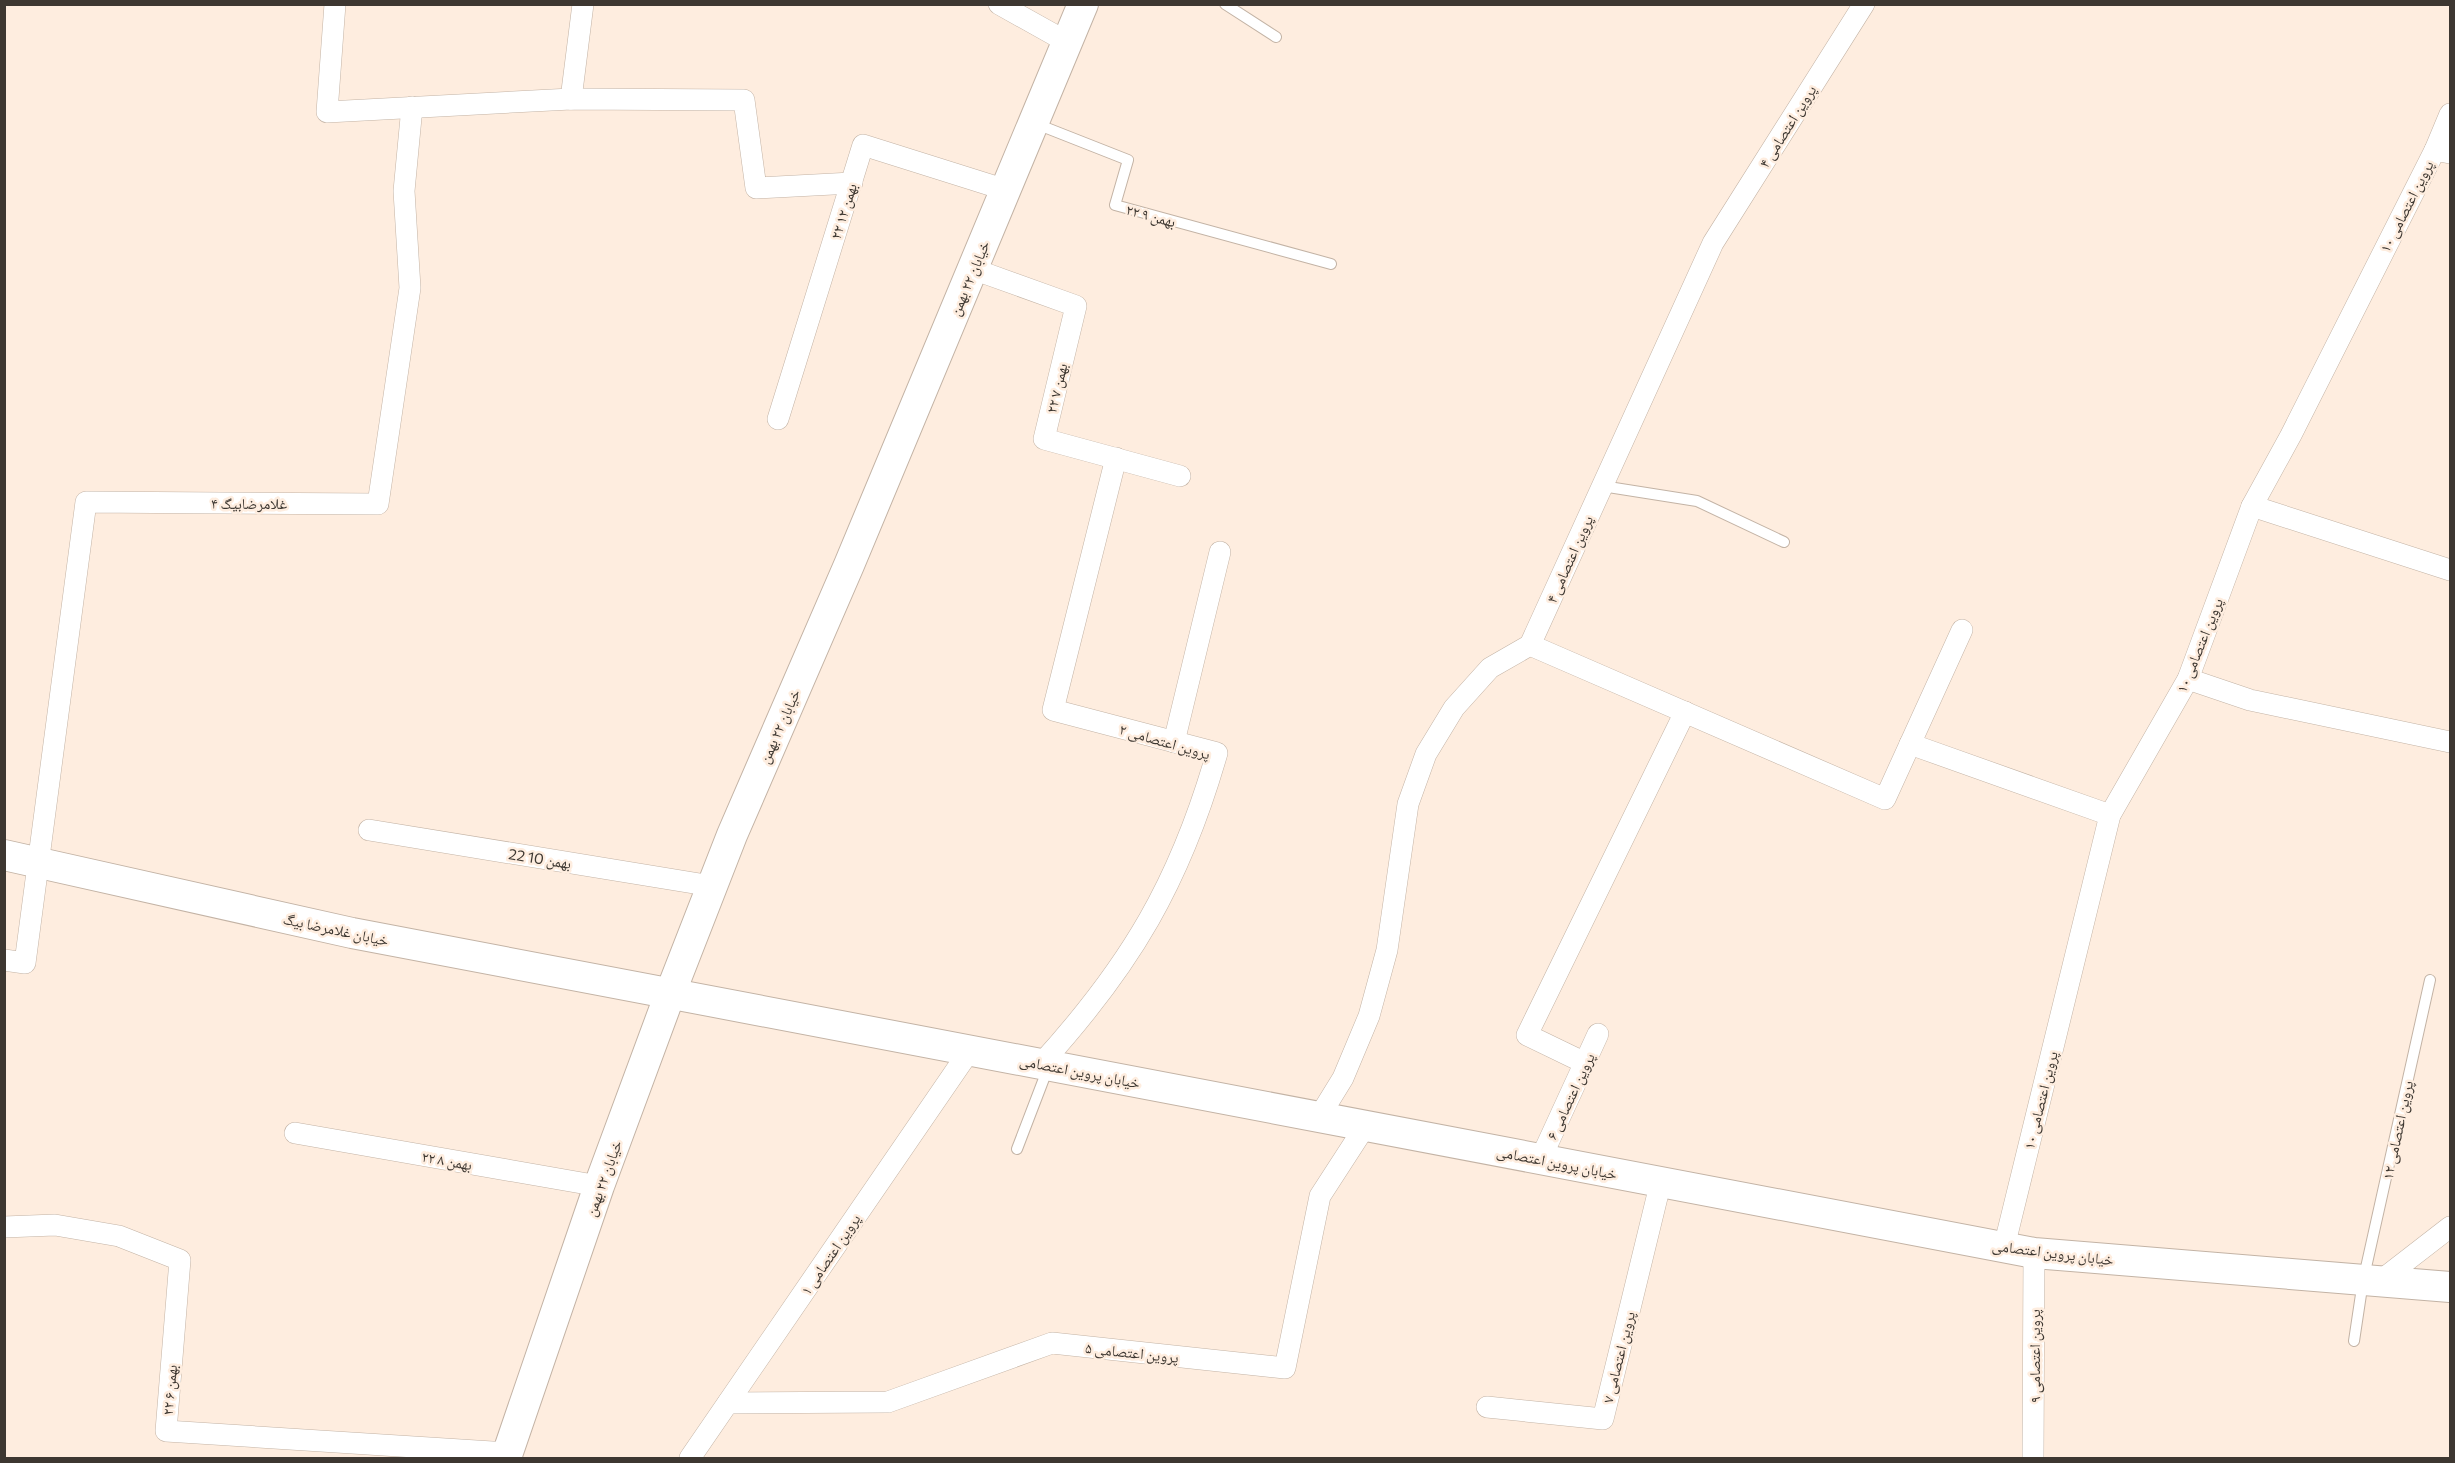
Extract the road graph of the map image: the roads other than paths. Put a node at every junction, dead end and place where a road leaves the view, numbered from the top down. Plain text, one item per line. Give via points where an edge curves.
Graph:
1 (335, 4) edge
2 (583, 4) edge
3 (999, 4) edge
4 (1083, 4) edge
5 (1224, 4) edge
6 (1864, 4) edge
7 (1276, 37) dead end
8 (1067, 42) junction
9 (570, 99) junction
10 (412, 107) junction
11 (2451, 114) edge
12 (1034, 123) junction
13 (2443, 151) edge
14 (852, 183) junction
15 (1006, 190) junction
16 (1331, 264) dead end
17 (973, 269) junction
18 (778, 419) dead end
19 (1116, 458) junction
20 (1180, 476) dead end
21 (1602, 486) junction
22 (2252, 506) junction
23 (1784, 542) dead end
24 (1220, 552) dead end
25 (2451, 570) edge
26 (1962, 630) dead end
27 (1530, 645) junction
28 (2188, 680) junction
29 (1684, 712) junction
30 (1174, 742) junction
31 (2451, 742) edge
32 (1910, 744) junction
33 (2110, 815) junction
34 (369, 830) dead end
35 (4, 855) edge
36 (38, 864) junction
37 (712, 886) junction
38 (4, 960) edge
39 (2430, 980) dead end
40 (670, 994) junction
41 (1598, 1034) dead end
42 (970, 1050) junction
43 (1585, 1063) junction
44 (1045, 1064) junction
45 (1319, 1116) junction
46 (1366, 1125) junction
47 (295, 1133) dead end
48 (1017, 1149) dead end
49 (1541, 1158) junction
50 (1660, 1181) junction
51 (599, 1186) junction
52 (4, 1227) edge
53 (2451, 1227) edge
54 (2004, 1247) junction
55 (2034, 1252) junction
56 (2371, 1282) junction
57 (2451, 1287) edge
58 (2354, 1341) dead end
59 (728, 1403) junction
60 (1487, 1407) dead end
61 (507, 1456) edge
62 (690, 1458) edge
63 (2033, 1458) edge

1 - 10 street via 327,112
2 - 9 street
3 - 8 street
4 - 8 street, خیابان ۲۲ بهمن
5 - 7 lane
6 - 21 street, پروین اعتصامی ۴ via 1713,243
8 - 12 street, خیابان ۲۲ بهمن
9 - 10 street
9 - 14 street via 744,100 756,188
10 - 36 street, غلامرضابیگ ۴ via 404,191 410,288 378,504 86,502
11 - 13 street, پروین اعتصامی ۱۰
12 - 15 street, خیابان ۲۲ بهمن
12 - 16 lane, ۲۲ بهمن ۹ via 1128,160 1115,205
13 - 22 street, پروین اعتصامی ۱۰
14 - 15 street, ۲۲ بهمن ۱۲ via 863,145
14 - 18 street, ۲۲ بهمن ۱۲
15 - 17 street, خیابان ۲۲ بهمن
17 - 19 street, ۲۲ بهمن ۷ via 1076,306 1044,439
17 - 37 street, خیابان ۲۲ بهمن
19 - 20 street, ۲۲ بهمن ۷
19 - 30 street, پروین اعتصامی ۲ via 1053,710
21 - 23 lane via 1697,501
21 - 27 street, پروین اعتصامی ۴
22 - 25 street
22 - 28 street, پروین اعتصامی ۱۰
24 - 30 street
26 - 32 street
27 - 29 street
27 - 45 street via 1490,668 1454,708 1426,754 1408,804 1387,950 1370,1016 1343,1078
28 - 31 street via 2250,700
28 - 33 street, پروین اعتصامی ۱۰
29 - 32 street via 1885,799
29 - 43 street via 1527,1035
30 - 44 street, پروین اعتصامی ۲ via 1217,753 1181,859 1120,968
32 - 33 street
33 - 54 street, پروین اعتصامی ۱۰
34 - 37 street, 22 بهمن 10
35 - 36 street, خیابان غلامرضا بیگ
36 - 38 street via 25,963
36 - 40 street, خیابان غلامرضا بیگ via 352,933
37 - 40 street, خیابان ۲۲ بهمن
39 - 56 lane, پروین اعتصامی ۱۲
40 - 42 street, خیابان پروین اعتصامی
40 - 51 street, خیابان ۲۲ بهمن
41 - 43 street, پروین اعتصامی ۶
42 - 44 street, خیابان پروین اعتصامی
42 - 59 street, پروین اعتصامی ۱
43 - 49 street, پروین اعتصامی ۶
44 - 45 street, خیابان پروین اعتصامی
44 - 48 lane
45 - 46 street, خیابان پروین اعتصامی
46 - 49 street, خیابان پروین اعتصامی
46 - 59 street, پروین اعتصامی ۵ via 1320,1196 1285,1368 1052,1343 888,1401
47 - 51 street, ۲۲ بهمن ۸
49 - 50 street, خیابان پروین اعتصامی
50 - 54 street, خیابان پروین اعتصامی
50 - 60 street, پروین اعتصامی ۷ via 1603,1419
51 - 61 street, خیابان ۲۲ بهمن
52 - 61 street, ۲۲ بهمن ۶ via 55,1225 119,1236 180,1260 166,1431
53 - 56 street
54 - 55 street, خیابان پروین اعتصامی
55 - 56 street, خیابان پروین اعتصامی
55 - 63 street, پروین اعتصامی ۹
56 - 57 street, خیابان پروین اعتصامی
56 - 58 lane, پروین اعتصامی ۱۲
59 - 62 street, پروین اعتصامی ۱

